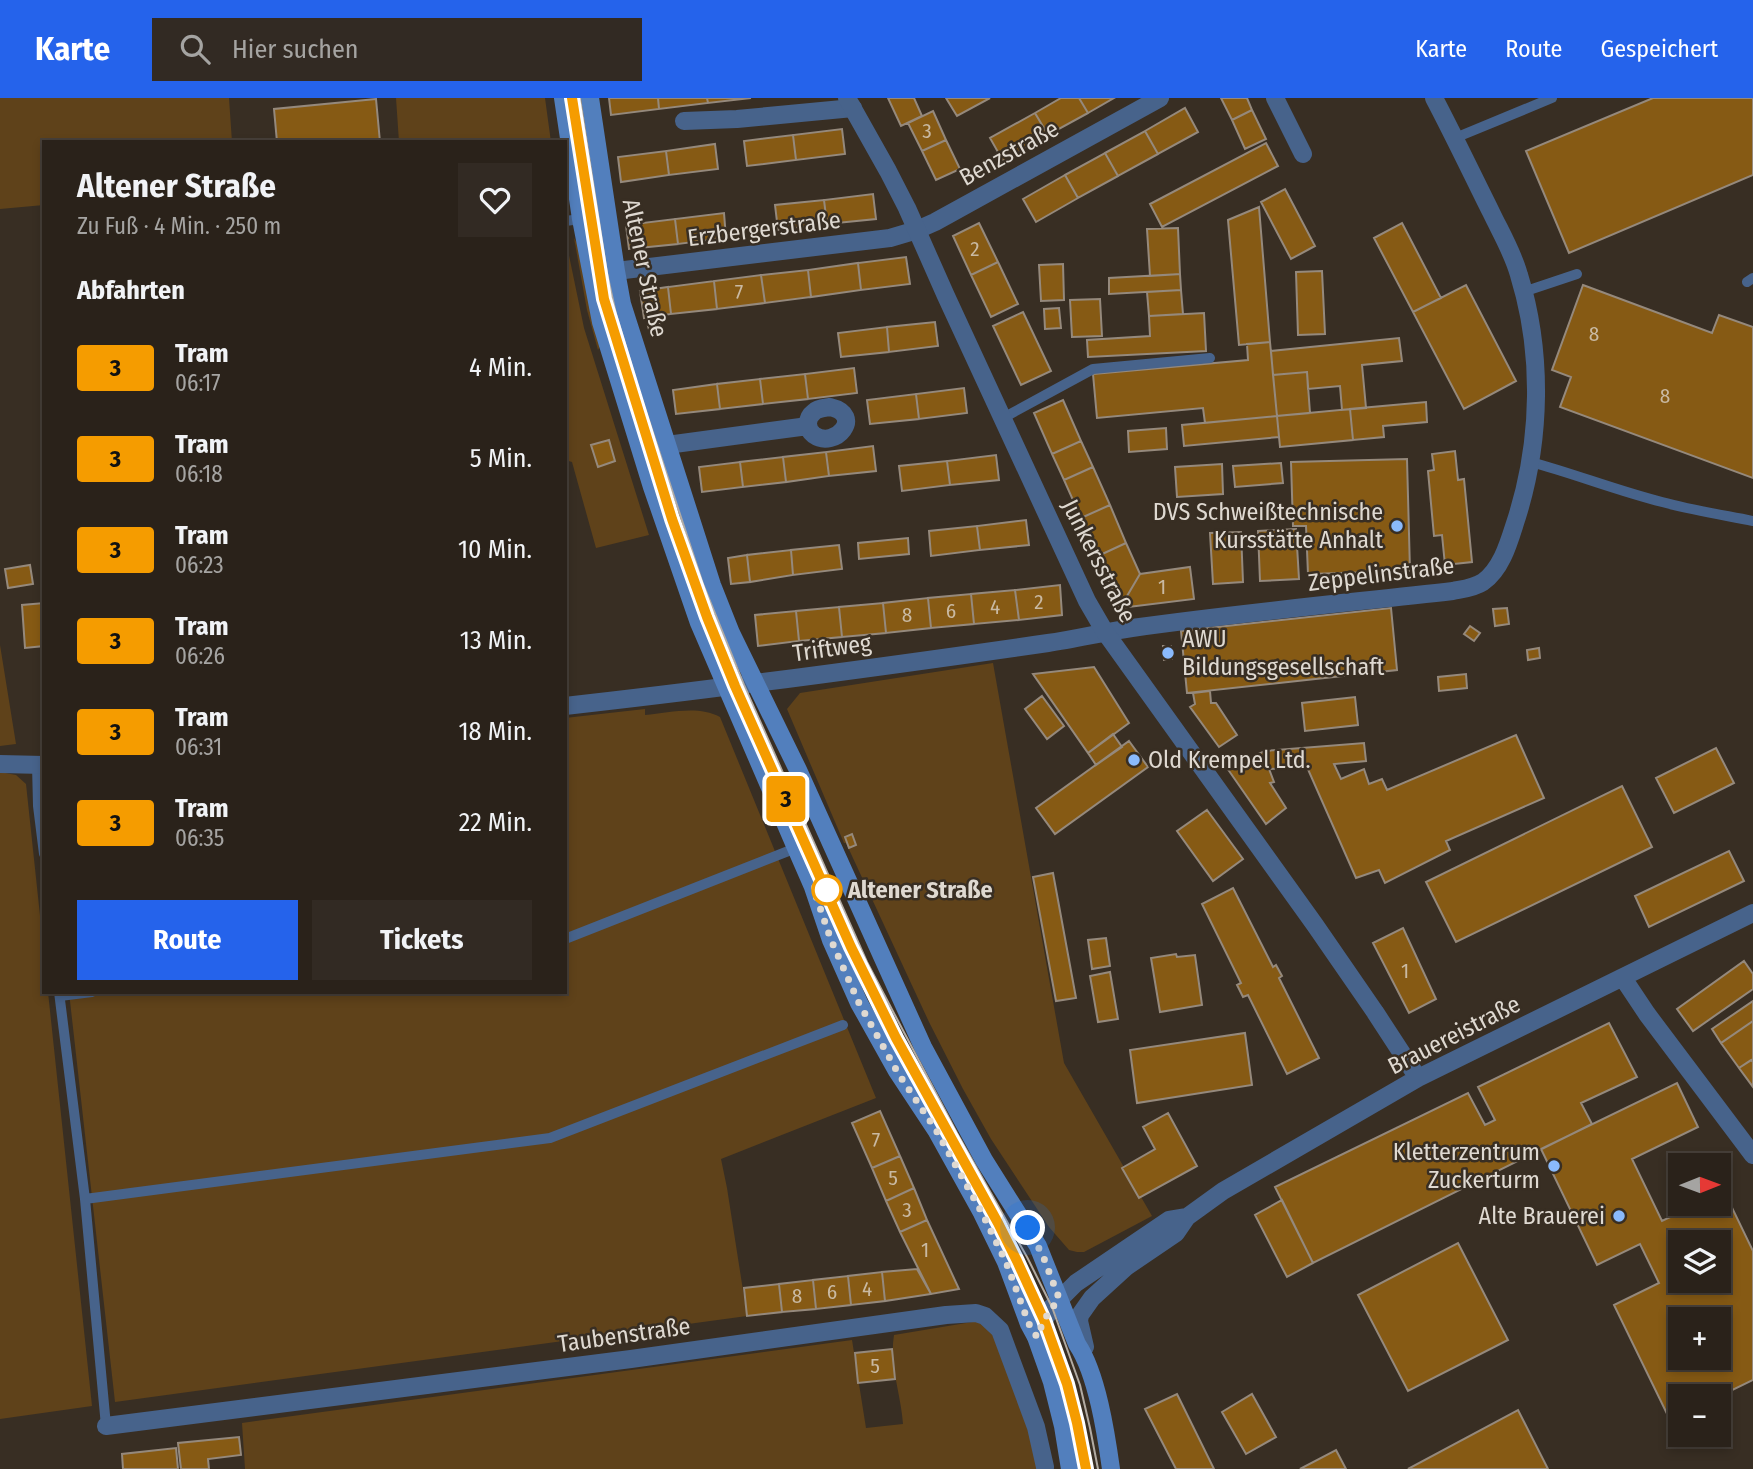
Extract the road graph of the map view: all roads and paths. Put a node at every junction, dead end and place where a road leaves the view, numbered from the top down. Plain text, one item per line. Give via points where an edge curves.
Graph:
1 (564, 98) edge
2 (590, 98) edge
3 (1160, 98) edge
4 (1275, 98) edge
5 (1434, 98) edge
6 (1552, 98) edge
7 (850, 103) edge
8 (684, 121) dead end
9 (1455, 138) junction
10 (1303, 154) dead end
11 (573, 220) edge
12 (917, 230) junction
13 (616, 271) junction
14 (1577, 274) dead end
15 (1523, 292) junction
16 (1210, 358) dead end
17 (1003, 418) junction
18 (807, 426) dead end
19 (667, 445) junction
20 (1531, 462) junction
21 (1753, 521) edge
22 (1105, 632) junction
23 (754, 683) junction
24 (726, 687) junction
25 (567, 706) edge
26 (0, 764) edge
27 (40, 765) edge
28 (42, 838) edge
29 (796, 848) junction
30 (1753, 913) edge
31 (567, 938) edge
32 (1623, 978) junction
33 (59, 994) edge
34 (843, 1026) dead end
35 (1418, 1078) junction
36 (1753, 1155) edge
37 (85, 1199) junction
38 (1187, 1217) junction
39 (1059, 1298) junction
40 (1037, 1337) junction
41 (1085, 1356) junction
42 (106, 1426) joint
43 (1045, 1467) dead end
44 (1070, 1469) edge
45 (1111, 1469) edge

1 - 11 main road
2 - 13 main road, Altener Straße
3 - 12 street, Benzstraße
4 - 10 street
5 - 9 street, Zeppelinstraße
6 - 9 lane
7 - 8 street via 737,119
7 - 12 street, Junkersstraße
9 - 15 street, Zeppelinstraße via 1515,263
11 - 24 main road via 672,547
12 - 13 street, Erzbergerstraße via 890,238
12 - 17 street, Junkersstraße
13 - 19 main road, Altener Straße via 622,304
14 - 15 lane
15 - 20 street, Zeppelinstraße via 1536,392
16 - 17 lane via 1093,369
17 - 22 street, Junkersstraße
18 - 19 street
19 - 23 main road, Altener Straße via 712,585
20 - 21 lane via 1663,503
20 - 22 street, Zeppelinstraße via 1505,551 1487,579 1474,586
22 - 23 street, Triftweg
22 - 35 street, Junkersstraße via 1315,925
23 - 24 street, Triftweg
23 - 39 main road, Altener Straße via 923,1047 984,1160 1038,1246
24 - 25 street, Triftweg
24 - 29 main road
26 - 27 street
27 - 28 lane
29 - 31 lane
29 - 40 main road via 859,1003 982,1213
30 - 32 street, Brauereistraße
32 - 35 street, Brauereistraße
32 - 36 street
33 - 37 lane
34 - 37 lane via 550,1138
35 - 38 street, Brauereistraße via 1223,1191
37 - 42 lane
38 - 39 street, Brauereistraße via 1169,1220
38 - 41 street, Brauereistraße via 1176,1233 1126,1267 1093,1298 1079,1321
39 - 40 street, Brauereistraße
39 - 41 main road, Altener Straße
40 - 44 main road via 1052,1382
41 - 45 main road, Altener Straße
42 - 43 street, Taubenstraße via 976,1313 985,1315 1000,1330 1036,1427

